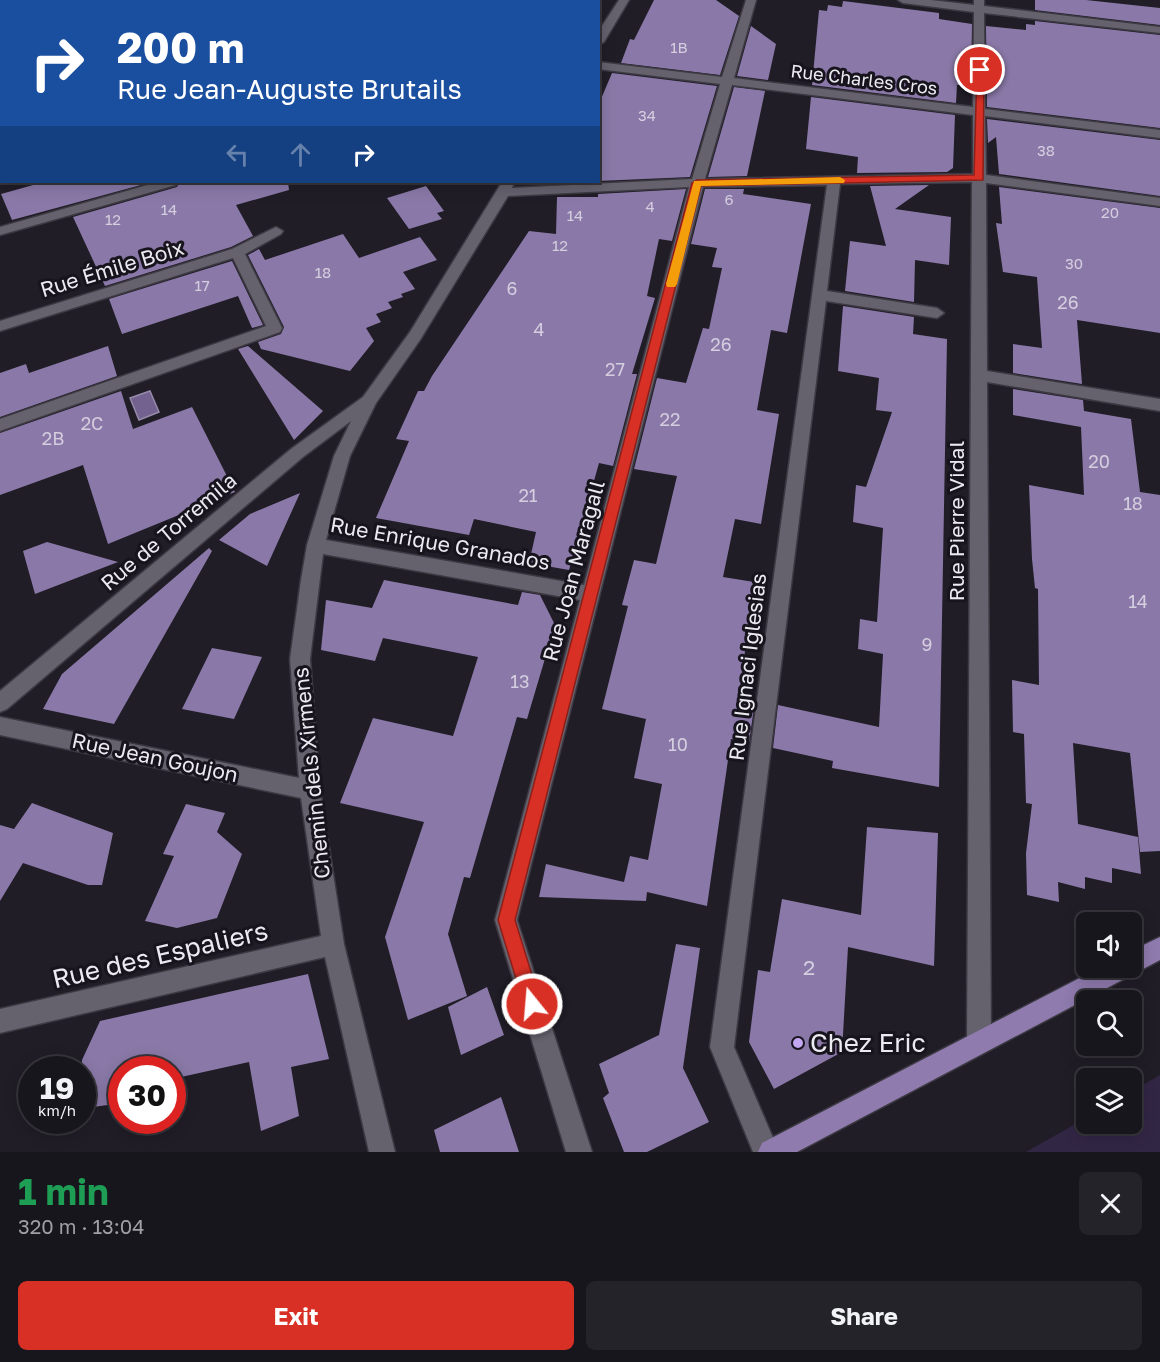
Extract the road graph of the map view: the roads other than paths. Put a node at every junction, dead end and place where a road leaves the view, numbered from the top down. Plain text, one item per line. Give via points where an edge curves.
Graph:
1 (624, 0) edge
2 (751, 0) edge
3 (903, 0) edge
4 (979, 4) edge
5 (1160, 30) edge
6 (600, 39) edge
7 (600, 65) edge
8 (726, 81) junction
9 (980, 112) junction
10 (1160, 134) edge
11 (979, 178) junction
12 (834, 181) junction
13 (168, 183) edge
14 (697, 183) junction
15 (506, 187) edge
16 (1160, 202) edge
17 (0, 231) edge
18 (276, 231) dead end
19 (237, 252) junction
20 (818, 295) junction
21 (937, 314) dead end
22 (0, 326) edge
23 (980, 375) junction
24 (369, 400) junction
25 (1160, 405) edge
26 (0, 425) edge
27 (316, 545) junction
28 (592, 594) junction
29 (0, 703) edge
30 (0, 726) edge
31 (310, 790) junction
32 (333, 944) junction
33 (1160, 948) edge
34 (1142, 957) edge
35 (1103, 978) edge
36 (0, 1021) edge
37 (979, 1042) junction
38 (382, 1152) edge
39 (579, 1152) edge
40 (766, 1152) edge
41 (771, 1152) edge

1 - 6 street
2 - 8 street, Rue Joan Maragall
3 - 4 street
4 - 5 street
4 - 9 street, Rue Pierre Vidal
7 - 8 street, Rue Charles Cros
8 - 9 street, Rue Charles Cros
8 - 14 street, Rue Joan Maragall
9 - 10 street, Rue Charles Cros
9 - 11 street, Rue Pierre Vidal
11 - 12 street
11 - 16 street
11 - 23 street, Rue Pierre Vidal
12 - 14 street
12 - 20 street, Rue Ignaci Iglesias
13 - 17 street
14 - 15 street
14 - 28 street, Rue Joan Maragall
15 - 24 street via 415,336
18 - 19 street, Rue Émile Boix
19 - 22 street, Rue Émile Boix
19 - 26 street via 275,328
20 - 21 street
20 - 40 street, Rue Ignaci Iglesias via 722,1047
23 - 25 street
23 - 37 street, Rue Pierre Vidal
24 - 27 street, Chemin dels Xirmens via 342,456
24 - 29 street, Rue de Torremila via 297,453
27 - 28 street, Rue Enrique Granados
27 - 31 street, Chemin dels Xirmens via 300,658
28 - 39 street, Rue Joan Maragall via 506,920
30 - 31 street, Rue Jean Goujon
31 - 32 street, Chemin dels Xirmens
32 - 36 street, Rue des Espaliers
32 - 38 street, Chemin dels Xirmens
33 - 34 main road
35 - 37 main road
37 - 41 main road

